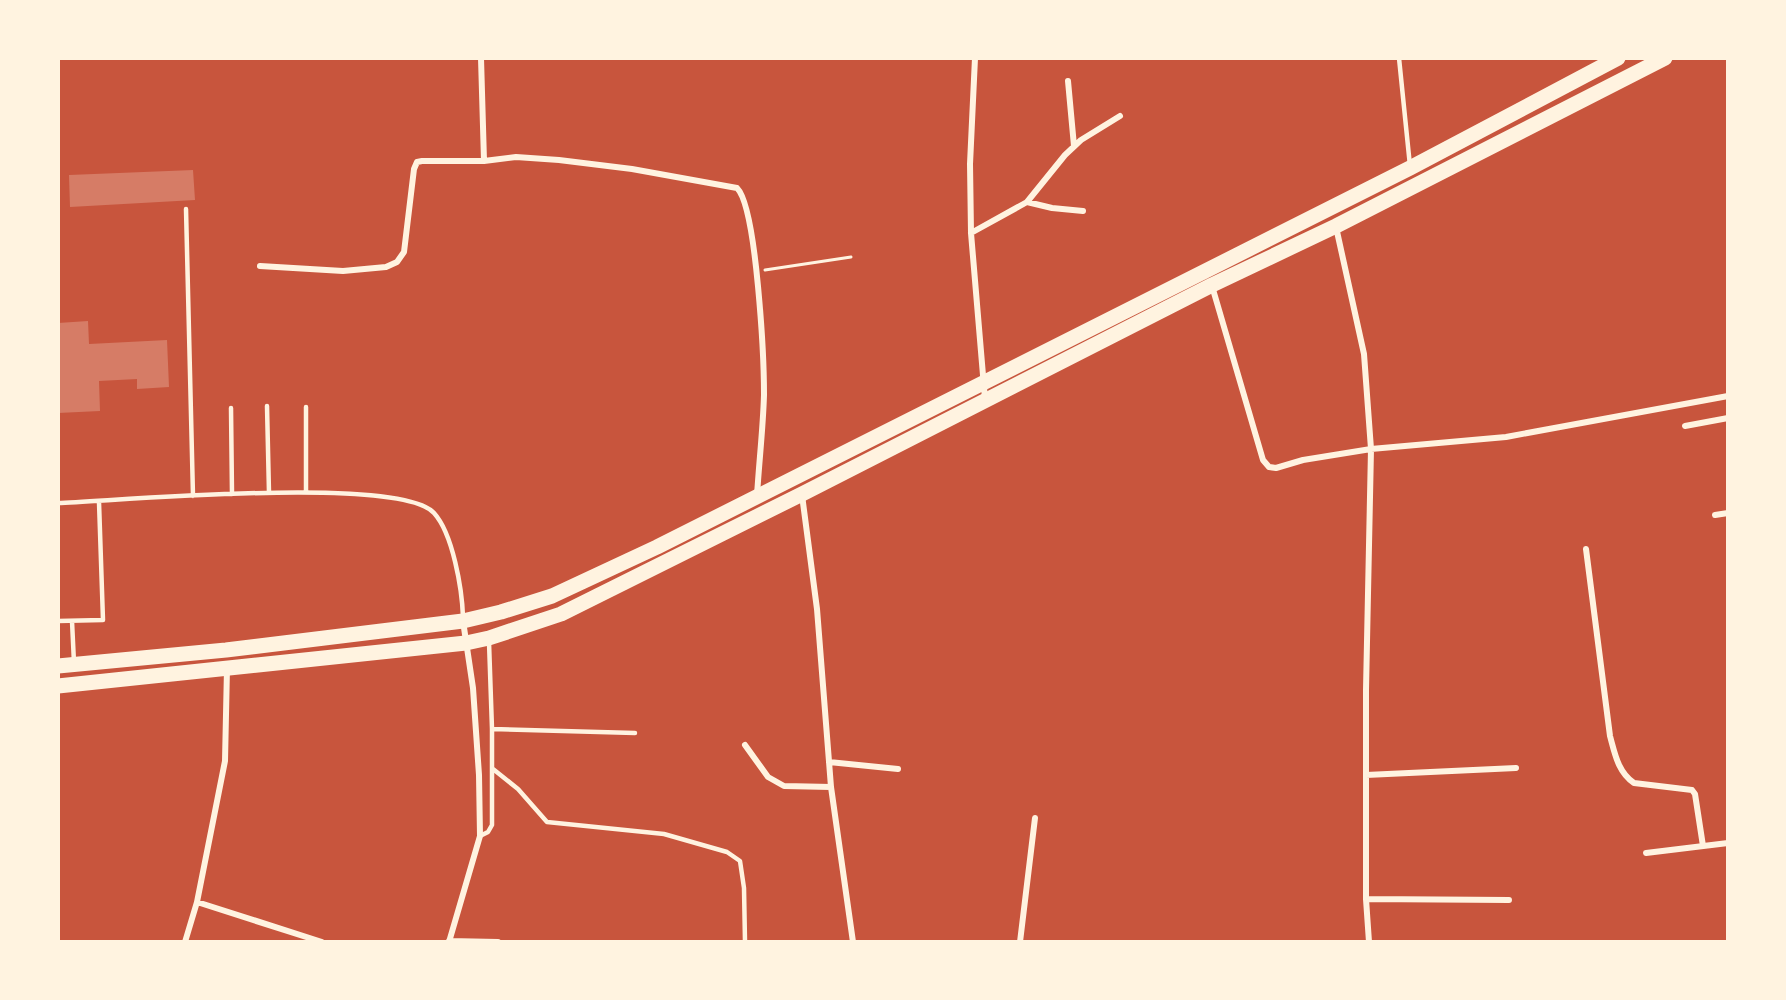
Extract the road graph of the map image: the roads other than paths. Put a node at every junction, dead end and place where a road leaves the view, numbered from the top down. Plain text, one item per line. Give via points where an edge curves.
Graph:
1 (481, 58) edge
2 (975, 58) edge
3 (1399, 58) edge
4 (1618, 58) edge
5 (1665, 58) edge
6 (1068, 81) dead end
7 (1120, 116) dead end
8 (1074, 146) junction
9 (484, 161) junction
10 (1410, 168) junction
11 (1027, 202) junction
12 (186, 209) dead end
13 (1083, 211) dead end
14 (1336, 226) junction
15 (971, 233) junction
16 (260, 266) dead end
17 (1212, 285) junction
18 (984, 381) junction
19 (1728, 396) edge
20 (985, 400) junction
21 (267, 406) dead end
22 (306, 407) dead end
23 (231, 408) dead end
24 (1728, 418) edge
25 (1685, 426) dead end
26 (1371, 449) junction
27 (306, 491) junction
28 (269, 493) junction
29 (232, 494) junction
30 (802, 494) junction
31 (193, 495) junction
32 (757, 496) junction
33 (99, 502) junction
34 (58, 503) edge
35 (1728, 513) edge
36 (1715, 515) dead end
37 (1586, 549) dead end
38 (58, 621) edge
39 (72, 621) junction
40 (463, 621) junction
41 (489, 638) junction
42 (466, 643) junction
43 (74, 665) junction
44 (58, 666) edge
45 (227, 668) junction
46 (58, 686) edge
47 (492, 729) junction
48 (634, 733) dead end
49 (745, 745) dead end
50 (829, 762) junction
51 (1516, 768) dead end
52 (493, 769) junction
53 (898, 769) dead end
54 (1366, 775) junction
55 (831, 787) junction
56 (1035, 818) dead end
57 (480, 836) junction
58 (1728, 843) edge
59 (1702, 846) junction
60 (1646, 853) dead end
61 (1366, 899) junction
62 (1509, 900) dead end
63 (197, 902) junction
64 (449, 941) edge
65 (185, 942) edge
66 (322, 942) edge
67 (498, 942) edge
68 (745, 942) edge
69 (853, 942) edge
70 (1020, 942) edge
71 (1369, 942) edge

1 - 9 street
2 - 15 street
3 - 10 lane
4 - 10 main road
5 - 14 main road
6 - 8 street
7 - 8 street
8 - 11 street
9 - 16 street via 417,162 404,252 397,262 386,267 343,271
9 - 32 street via 516,157 559,160 737,188 747,211 757,271 764,395
10 - 18 main road
11 - 13 street
11 - 15 street
12 - 31 lane
14 - 17 main road
14 - 26 street via 1364,354
15 - 18 street
17 - 20 main road
17 - 26 street via 1263,460 1276,468
18 - 20 street
18 - 32 main road
19 - 26 street via 1506,437
20 - 30 main road
21 - 28 lane
22 - 27 lane
23 - 29 lane
24 - 25 street
26 - 54 street
27 - 28 lane
27 - 40 lane via 402,499 433,511 448,533
28 - 29 lane
29 - 31 lane
30 - 41 main road via 561,614
30 - 50 street via 818,609
31 - 33 lane
32 - 40 main road via 552,596
33 - 34 lane
33 - 39 lane via 103,620
35 - 36 street
37 - 59 street via 1610,736 1617,761 1634,783 1692,790
38 - 39 lane
39 - 43 lane
40 - 42 street
40 - 43 main road
41 - 42 main road
41 - 47 lane
42 - 45 main road
42 - 57 street via 479,776
43 - 44 main road
45 - 46 main road
45 - 63 street via 225,761
47 - 48 lane
47 - 52 lane
49 - 55 street via 768,777 784,786
50 - 53 street
50 - 55 street
51 - 54 street
52 - 57 lane via 492,825 489,832
52 - 68 lane via 518,789 547,822 664,834 727,852 740,861
54 - 61 street
55 - 69 street
56 - 70 street
57 - 64 street
58 - 59 street
59 - 60 street
61 - 62 street
61 - 71 street
63 - 65 street
63 - 66 street
64 - 67 street

